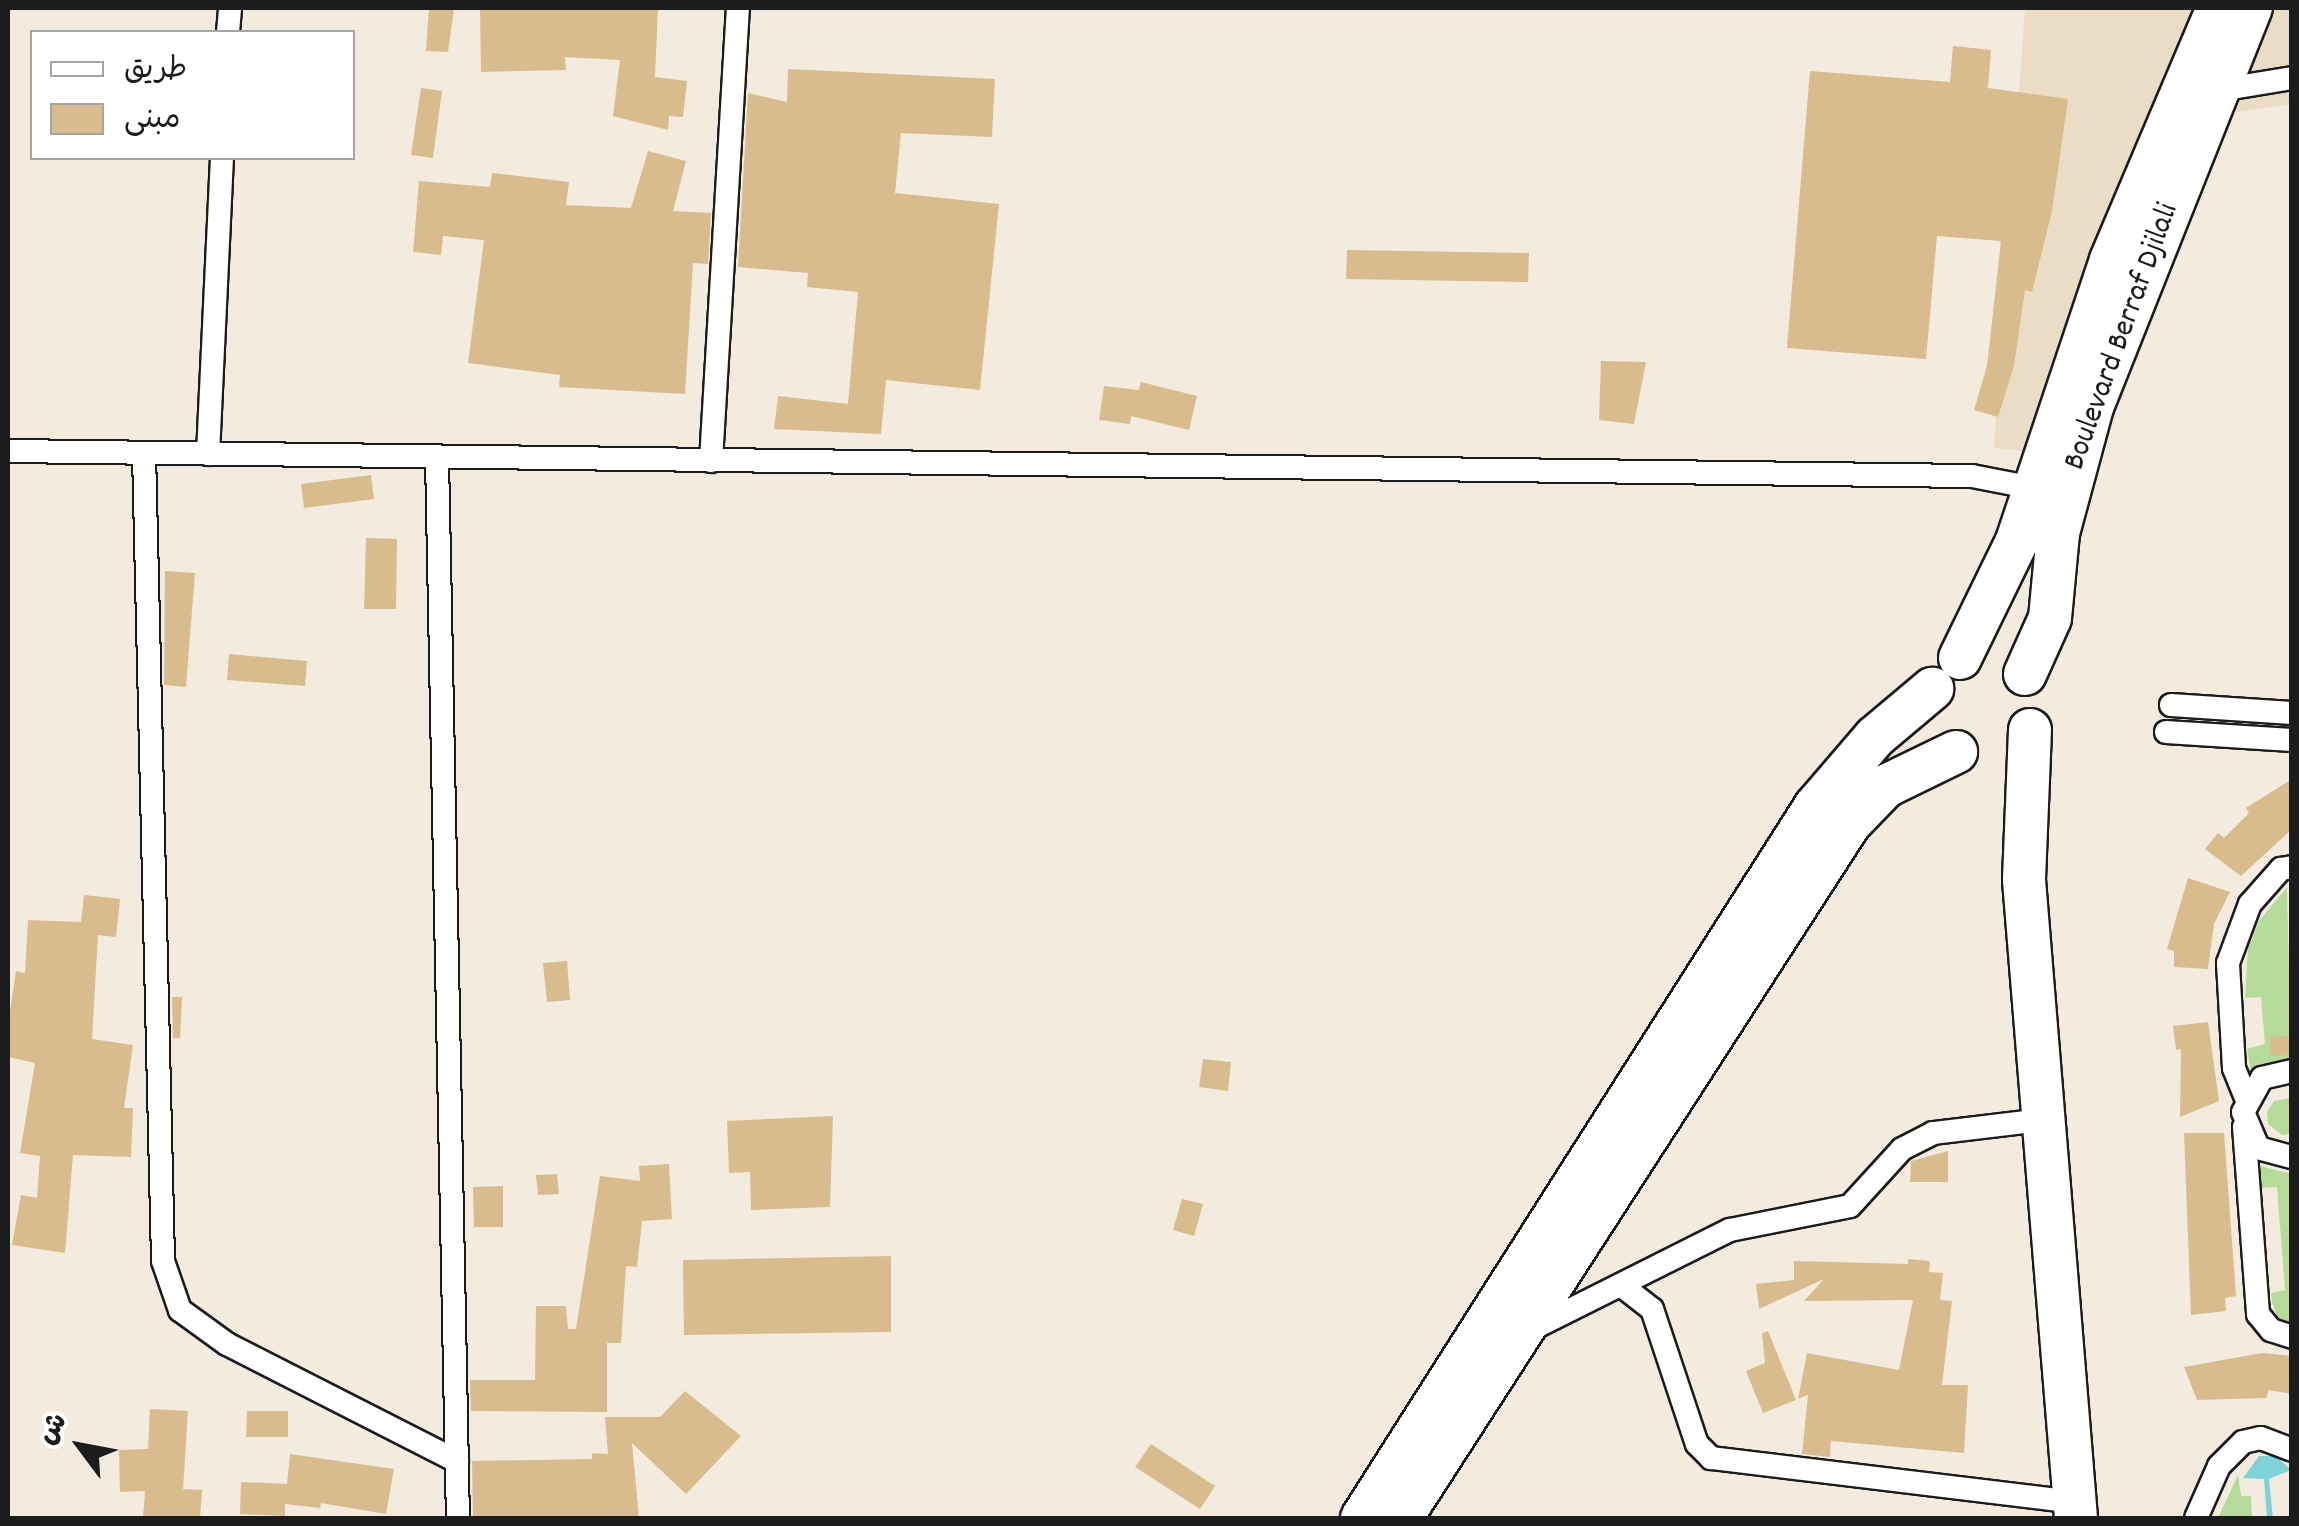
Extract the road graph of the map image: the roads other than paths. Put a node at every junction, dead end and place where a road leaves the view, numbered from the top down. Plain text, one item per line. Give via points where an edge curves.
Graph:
1 (738, 8) edge
2 (2218, 8) edge
3 (2251, 8) edge
4 (2292, 78) edge
5 (2219, 90) junction
6 (222, 160) edge
7 (8, 451) edge
8 (144, 453) junction
9 (208, 454) junction
10 (437, 457) junction
11 (710, 462) junction
12 (2034, 488) junction
13 (1960, 658) junction
14 (2025, 674) junction
15 (1932, 690) junction
16 (2171, 705) dead end
17 (2292, 713) edge
18 (2030, 730) junction
19 (2166, 732) dead end
20 (2292, 740) edge
21 (1956, 752) junction
22 (2290, 866) edge
23 (2292, 1070) edge
24 (2246, 1098) junction
25 (2042, 1120) junction
26 (2244, 1127) junction
27 (2292, 1158) edge
28 (1621, 1285) junction
29 (1518, 1336) junction
30 (2292, 1338) edge
31 (2292, 1450) edge
32 (457, 1461) junction
33 (2076, 1510) edge
34 (458, 1518) edge
35 (1362, 1518) edge
36 (1401, 1518) edge
37 (2196, 1518) edge

1 - 11 street
2 - 12 highway, Boulevard Berraf Djilali via 2111,260
3 - 5 highway, Boulevard Berraf Djilali
4 - 5 street
5 - 14 highway, Boulevard Berraf Djilali via 2092,407 2058,533 2050,618
6 - 9 street
7 - 8 street
8 - 9 street
8 - 32 street via 163,1261 180,1310 227,1344
9 - 10 street
10 - 11 street
10 - 32 street
11 - 12 street via 1972,476
12 - 13 highway, Boulevard Berraf Djilali via 2004,571
13 - 14 highway via 2002,657
13 - 15 highway
14 - 18 highway via 2035,701
15 - 21 highway via 1936,732
15 - 35 highway via 1875,737 1815,806
16 - 17 street
18 - 21 highway via 1998,757
18 - 25 highway via 2024,880
19 - 20 street
21 - 29 highway via 1886,786 1850,824
22 - 24 street via 2241,918 2228,963 2234,1068
23 - 24 street via 2262,1078
24 - 26 street
25 - 28 street via 1933,1133 1902,1149 1850,1206 1730,1230
25 - 33 highway
26 - 27 street via 2258,1148
26 - 30 street via 2258,1314
28 - 29 street
28 - 33 street via 1652,1308 1698,1444 1711,1458
29 - 36 highway
31 - 37 street via 2261,1438 2243,1442 2219,1466
32 - 34 street

